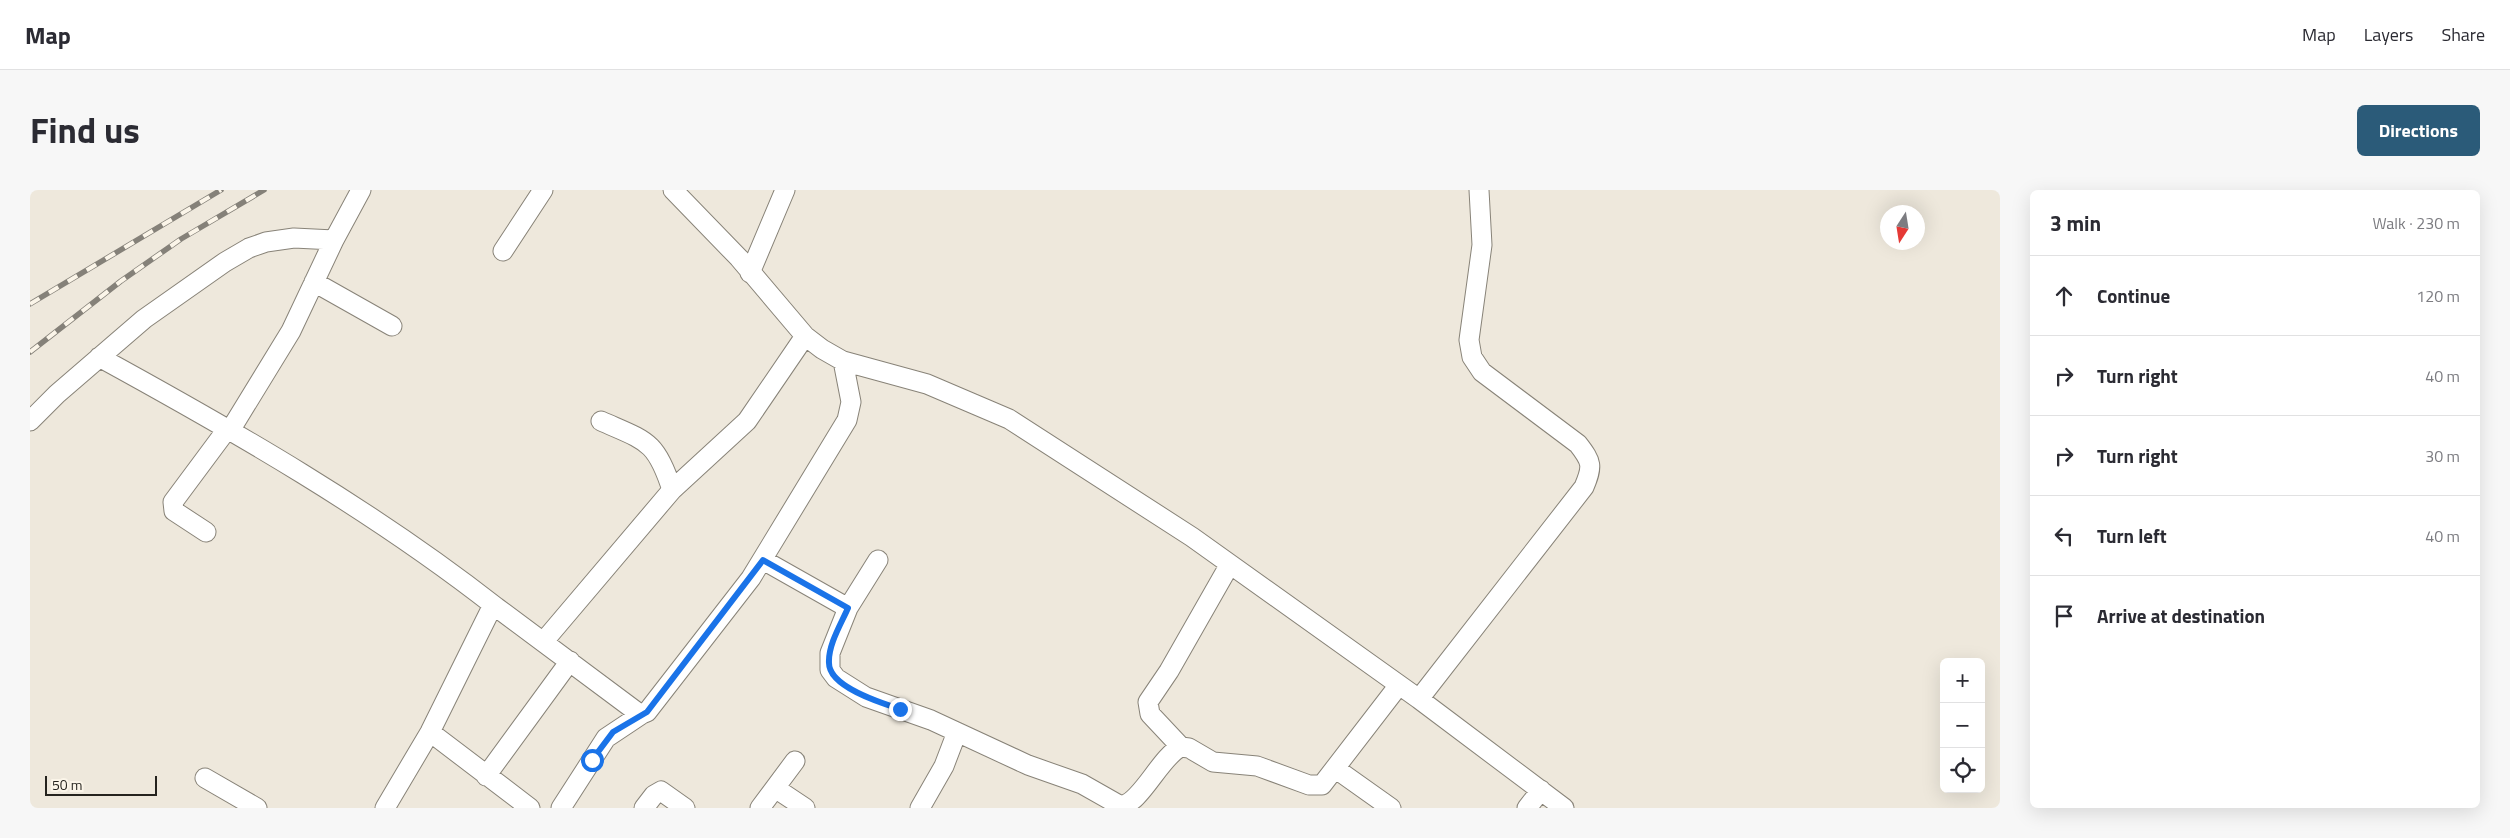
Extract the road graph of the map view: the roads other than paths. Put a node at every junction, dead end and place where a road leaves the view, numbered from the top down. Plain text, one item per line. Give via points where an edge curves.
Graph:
1 (361, 190) edge
2 (543, 190) edge
3 (673, 190) edge
4 (786, 190) edge
5 (1479, 190) edge
6 (334, 240) junction
7 (503, 251) dead end
8 (750, 273) junction
9 (314, 282) junction
10 (392, 326) dead end
11 (805, 336) junction
12 (99, 357) junction
13 (843, 360) junction
14 (30, 421) edge
15 (601, 421) dead end
16 (230, 429) junction
17 (672, 490) junction
18 (206, 532) dead end
19 (763, 560) junction
20 (878, 560) dead end
21 (1230, 564) junction
22 (496, 607) junction
23 (848, 608) junction
24 (544, 641) junction
25 (570, 660) junction
26 (1399, 685) junction
27 (1419, 699) junction
28 (642, 714) junction
29 (430, 732) junction
30 (957, 732) junction
31 (1180, 747) junction
32 (795, 761) dead end
33 (1336, 769) junction
34 (486, 776) junction
35 (205, 778) dead end
36 (775, 788) junction
37 (1541, 790) junction
38 (256, 808) edge
39 (385, 808) edge
40 (530, 808) edge
41 (560, 808) edge
42 (644, 808) edge
43 (685, 808) edge
44 (760, 808) edge
45 (805, 808) edge
46 (920, 808) edge
47 (1391, 808) edge
48 (1527, 808) edge
49 (1564, 808) edge

1 - 6 street
2 - 7 street
3 - 8 street
4 - 8 street
5 - 27 street via 1482,245 1469,340 1472,357 1482,372 1578,444 1591,465 1584,487
6 - 9 street
6 - 12 street via 284,238 249,248 144,319
8 - 11 street
9 - 10 street
9 - 16 street via 291,331
11 - 13 street
11 - 17 street via 747,421
12 - 14 street
12 - 16 street
13 - 19 street via 851,402 847,420
13 - 21 street via 927,384 1009,419
15 - 17 street via 637,437 655,450
16 - 18 street via 173,502 174,510
16 - 22 street via 411,543
17 - 24 street
19 - 23 street
19 - 28 street via 647,712
20 - 23 street
21 - 26 street
21 - 31 street via 1148,702 1150,714
22 - 24 street
22 - 29 street via 490,611
23 - 30 street via 830,653 830,670 836,678 866,697
24 - 25 street
25 - 28 street
25 - 34 street
26 - 27 street
26 - 33 street
27 - 37 street
28 - 41 street via 606,738
29 - 34 street
29 - 39 street
30 - 31 street via 1028,765 1082,784 1123,806 1133,801 1169,754
30 - 46 street via 944,766
31 - 33 street via 1189,748 1213,762 1257,766 1308,785 1322,785
32 - 36 street
33 - 47 street
34 - 40 street
35 - 38 street
36 - 44 street
36 - 45 street
37 - 48 street
37 - 49 street
42 - 43 street via 654,795 661,792

